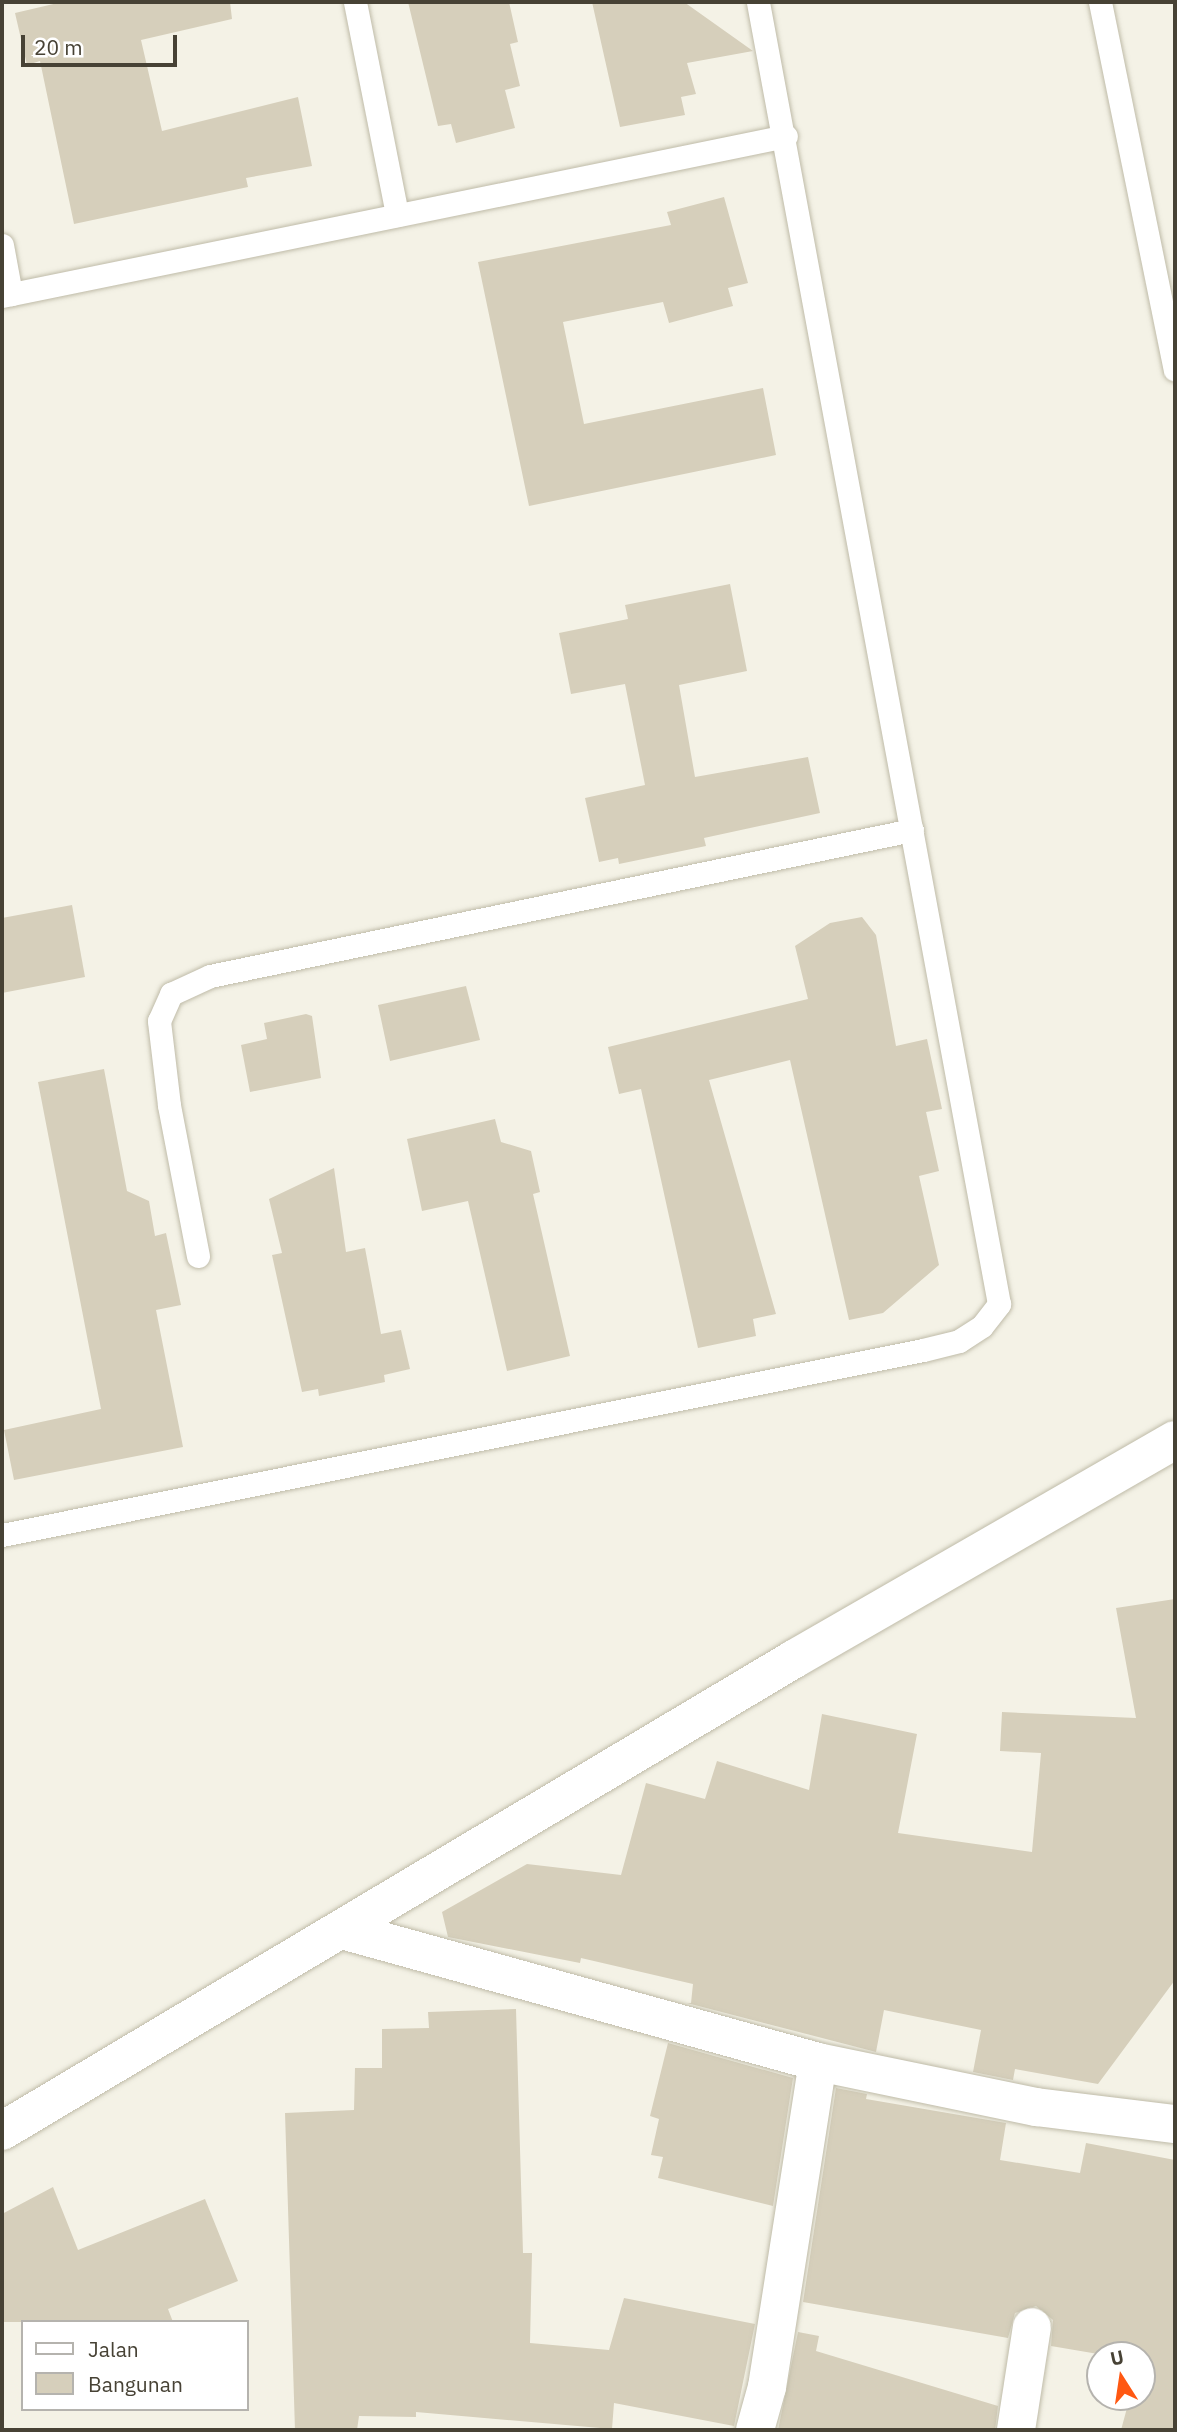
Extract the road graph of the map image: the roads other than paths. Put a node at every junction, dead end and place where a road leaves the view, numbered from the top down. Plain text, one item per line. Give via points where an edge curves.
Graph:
1 (355, 2) edge
2 (758, 2) edge
3 (1100, 2) edge
4 (786, 136) junction
5 (397, 215) junction
6 (2, 245) edge
7 (6, 295) edge
8 (1175, 369) edge
9 (912, 830) junction
10 (198, 1256) dead end
11 (1175, 1440) edge
12 (2, 1535) edge
13 (342, 1930) junction
14 (818, 2062) junction
15 (1175, 2124) edge
16 (2, 2131) edge
17 (1032, 2328) dead end
18 (755, 2430) edge
19 (1016, 2430) edge

1 - 5 lane
2 - 4 lane
3 - 8 lane
4 - 5 lane
4 - 9 lane
5 - 7 lane
6 - 7 lane
9 - 10 lane via 210,976 171,994 159,1021 169,1105
9 - 12 lane via 999,1304 982,1326 959,1340 923,1350
11 - 13 street via 806,1652
13 - 14 street
13 - 16 street
14 - 15 street via 1036,2107
14 - 18 street via 767,2387
17 - 19 street

